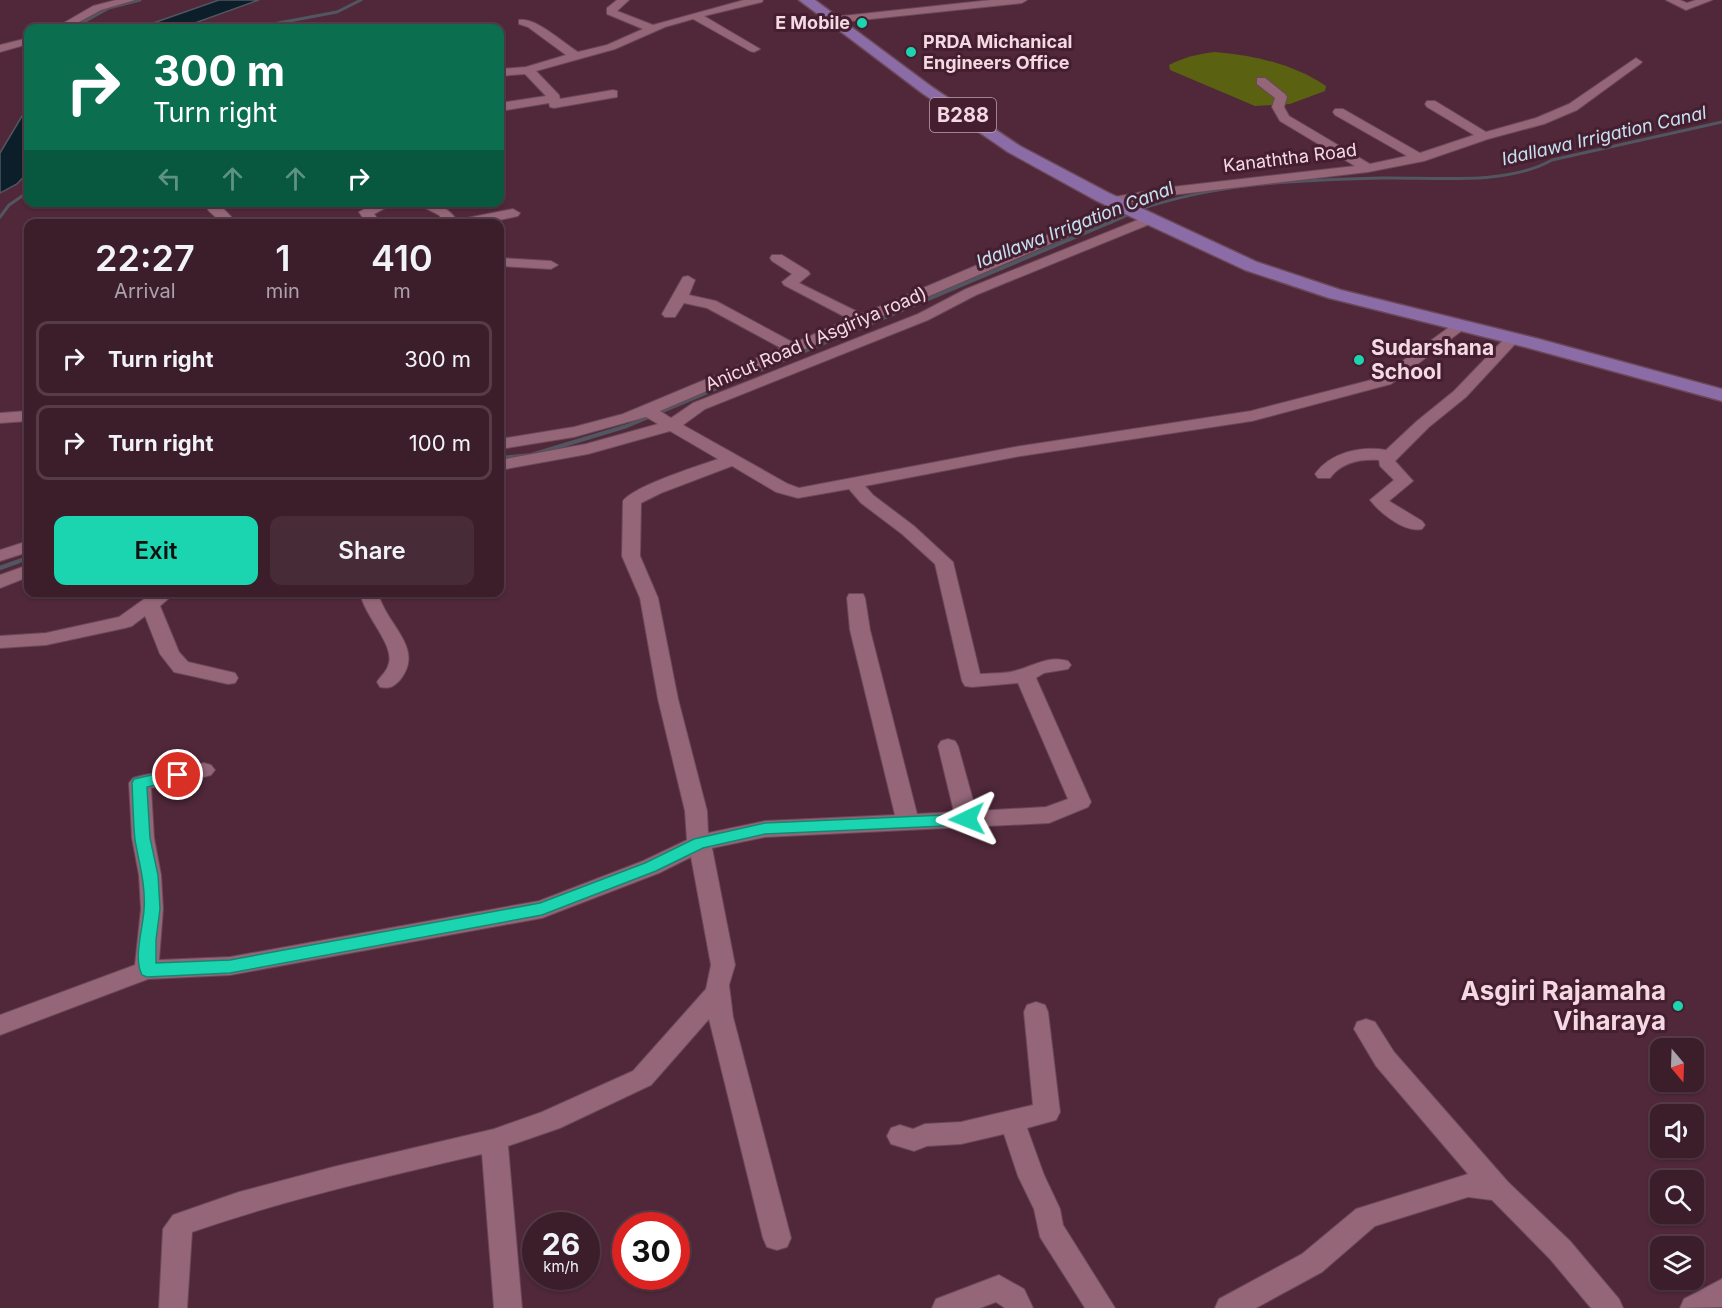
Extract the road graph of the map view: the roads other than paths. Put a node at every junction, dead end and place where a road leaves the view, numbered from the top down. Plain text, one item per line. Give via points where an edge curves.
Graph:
1 (130, 0) edge
2 (624, 0) edge
3 (758, 0) edge
4 (806, 0) edge
5 (1022, 0) edge
6 (1671, 0) edge
7 (1707, 0) edge
8 (694, 15) junction
9 (833, 20) junction
10 (523, 22) dead end
11 (69, 24) edge
12 (654, 29) junction
13 (24, 42) edge
14 (0, 49) edge
15 (754, 49) dead end
16 (576, 56) junction
17 (1636, 62) dead end
18 (529, 69) junction
19 (504, 72) edge
20 (1261, 81) dead end
21 (613, 94) dead end
22 (555, 104) dead end
23 (1431, 104) dead end
24 (504, 106) edge
25 (1338, 112) dead end
26 (1484, 136) junction
27 (1419, 158) junction
28 (1368, 168) junction
29 (1119, 204) junction
30 (209, 207) edge
31 (212, 207) edge
32 (378, 207) edge
33 (432, 207) edge
34 (513, 213) dead end
35 (197, 214) dead end
36 (227, 219) edge
37 (371, 219) edge
38 (450, 219) edge
39 (481, 219) edge
40 (1150, 219) junction
41 (777, 258) dead end
42 (504, 262) edge
43 (551, 265) dead end
44 (688, 280) dead end
45 (680, 298) junction
46 (670, 314) dead end
47 (862, 320) junction
48 (1460, 326) junction
49 (1512, 339) junction
50 (794, 349) junction
51 (1722, 395) edge
52 (24, 416) edge
53 (657, 417) junction
54 (0, 418) edge
55 (504, 443) edge
56 (588, 449) junction
57 (1389, 456) junction
58 (735, 461) junction
59 (504, 464) edge
60 (504, 469) edge
61 (1324, 474) dead end
62 (853, 482) junction
63 (1416, 525) dead end
64 (24, 547) edge
65 (0, 556) edge
66 (24, 573) edge
67 (0, 582) edge
68 (160, 597) edge
69 (369, 597) edge
70 (856, 598) dead end
71 (150, 604) junction
72 (0, 642) edge
73 (1061, 665) dead end
74 (1025, 676) junction
75 (228, 678) dead end
76 (387, 682) dead end
77 (948, 746) dead end
78 (204, 770) dead end
79 (975, 819) junction
80 (908, 822) junction
81 (1008, 827) dead end
82 (699, 843) junction
83 (147, 970) junction
84 (718, 992) junction
85 (1036, 1012) dead end
86 (0, 1025) edge
87 (1366, 1029) dead end
88 (1012, 1121) junction
89 (900, 1136) dead end
90 (494, 1140) junction
91 (1499, 1190) junction
92 (777, 1238) dead end
93 (1722, 1292) edge
94 (173, 1308) edge
95 (508, 1308) edge
96 (946, 1308) edge
97 (1019, 1308) edge
98 (1101, 1308) edge
99 (1229, 1308) edge
100 (1609, 1308) edge
101 (1694, 1308) edge

1 - 11 street via 97,9
2 - 12 street via 611,12
3 - 8 street
4 - 9 main road, B288
5 - 9 street
6 - 7 street via 1686,7
8 - 12 street
8 - 15 street
9 - 29 main road, B288 via 971,121 1041,164
10 - 16 street via 532,24
12 - 16 street
13 - 14 street
16 - 18 street
17 - 26 street via 1573,107 1540,121
18 - 19 street
18 - 24 street via 555,98
20 - 28 street, Kanaththa Road via 1281,97 1278,107 1284,118
21 - 22 street
23 - 26 street
25 - 27 street
26 - 27 street
27 - 28 street
28 - 29 street, Kanaththa Road via 1182,190
29 - 40 main road, B288
29 - 47 street, Anicut Road ( Asgiriya road)
30 - 35 street
31 - 36 street
32 - 37 street via 366,212
33 - 38 street
34 - 39 street
40 - 48 main road, B288 via 1297,284
40 - 53 street via 971,292 922,317 699,406
41 - 47 street via 803,274 789,282 794,286
42 - 43 street
44 - 45 street
45 - 46 street
45 - 50 street via 711,304
47 - 50 street, Anicut Road ( Asgiriya road)
48 - 49 main road, B288
48 - 62 street via 1385,381 1280,409
49 - 51 main road, B288
49 - 57 street via 1460,394
50 - 53 street, Anicut Road ( Asgiriya road)
52 - 54 street
53 - 55 street, Anicut Road ( Asgiriya road)
53 - 56 street
53 - 58 street
56 - 59 street
56 - 60 street
57 - 61 street via 1379,453 1345,459
57 - 63 street via 1386,462 1404,481 1379,500
58 - 62 street via 798,493
58 - 82 street via 724,462 632,501 631,556 649,598 668,699 696,811
62 - 74 street via 867,499 944,562 972,681
64 - 65 street
66 - 67 street
68 - 71 street
69 - 76 street via 399,647 398,666
70 - 80 street
71 - 72 street via 125,622 46,639
71 - 75 street via 170,654 181,667
73 - 74 street via 1030,670
74 - 79 street via 1080,802 1049,815
77 - 79 street
78 - 83 street via 140,783 152,909
79 - 80 street
79 - 81 street via 1005,822
80 - 82 street via 765,829
82 - 83 street via 651,867 542,909 230,966
82 - 84 street via 723,965
83 - 86 street
84 - 90 street via 642,1078 551,1120
84 - 92 street
85 - 88 street via 1047,1112
87 - 91 street via 1385,1059
88 - 89 street via 914,1140
88 - 98 street via 1047,1209 1050,1228
90 - 94 street via 337,1177 183,1223 177,1229
90 - 95 street
91 - 99 street via 1468,1185 1366,1217 1312,1263
91 - 100 street via 1560,1250
93 - 101 street
96 - 97 street via 999,1288 1014,1298

